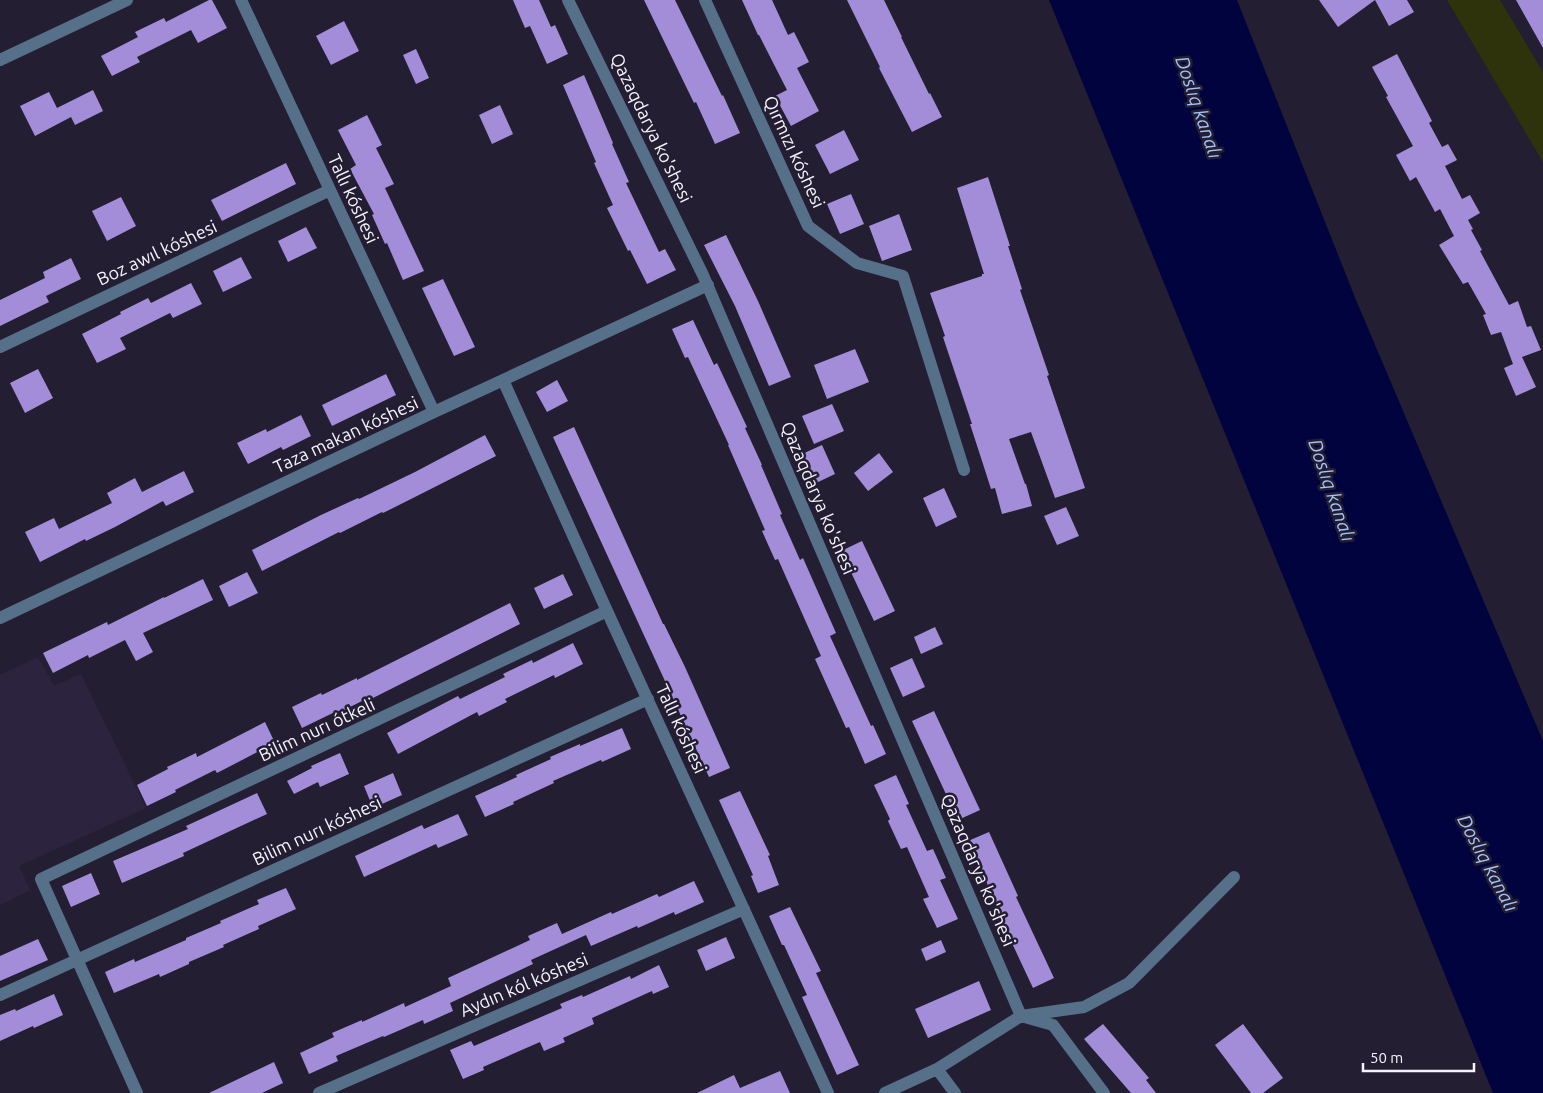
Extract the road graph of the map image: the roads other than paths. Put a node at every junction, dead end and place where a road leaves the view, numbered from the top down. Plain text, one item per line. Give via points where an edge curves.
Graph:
1 (127, 0) edge
2 (241, 0) edge
3 (568, 0) edge
4 (705, 0) edge
5 (0, 60) edge
6 (330, 190) junction
7 (708, 285) junction
8 (0, 347) edge
9 (504, 380) junction
10 (434, 412) junction
11 (964, 470) dead end
12 (607, 611) junction
13 (0, 618) edge
14 (648, 699) junction
15 (1234, 877) dead end
16 (744, 909) junction
17 (77, 960) junction
18 (0, 995) edge
19 (1021, 1016) junction
20 (936, 1069) junction
21 (137, 1093) edge
22 (319, 1093) edge
23 (828, 1093) edge
24 (885, 1093) edge
25 (955, 1093) edge
26 (1104, 1093) edge

1 - 5 street
2 - 6 street, Tallı kóshesi
3 - 7 street, Qazaqdarya ko'shesi
4 - 11 street, Qırmızı kóshesi via 808,226 858,263 903,276
6 - 8 street, Boz awıl kóshesi
6 - 10 street, Tallı kóshesi
7 - 9 street, Taza makan kóshesi
7 - 19 street, Qazaqdarya ko'shesi
9 - 10 street, Taza makan kóshesi
9 - 12 street, Tallı kóshesi
10 - 13 street, Taza makan kóshesi
12 - 14 street, Tallı kóshesi
12 - 17 street, Bilim nurı ótkeli via 41,879
14 - 16 street, Tallı kóshesi
14 - 17 street, Bilim nurı kóshesi
15 - 19 street via 1129,983 1084,1006
16 - 22 street, Aydın kól kóshesi
16 - 23 street, Tallı kóshesi
17 - 18 street, Bilim nurı kóshesi
17 - 21 street
19 - 20 street
19 - 26 street via 1053,1025
20 - 24 street
20 - 25 street

